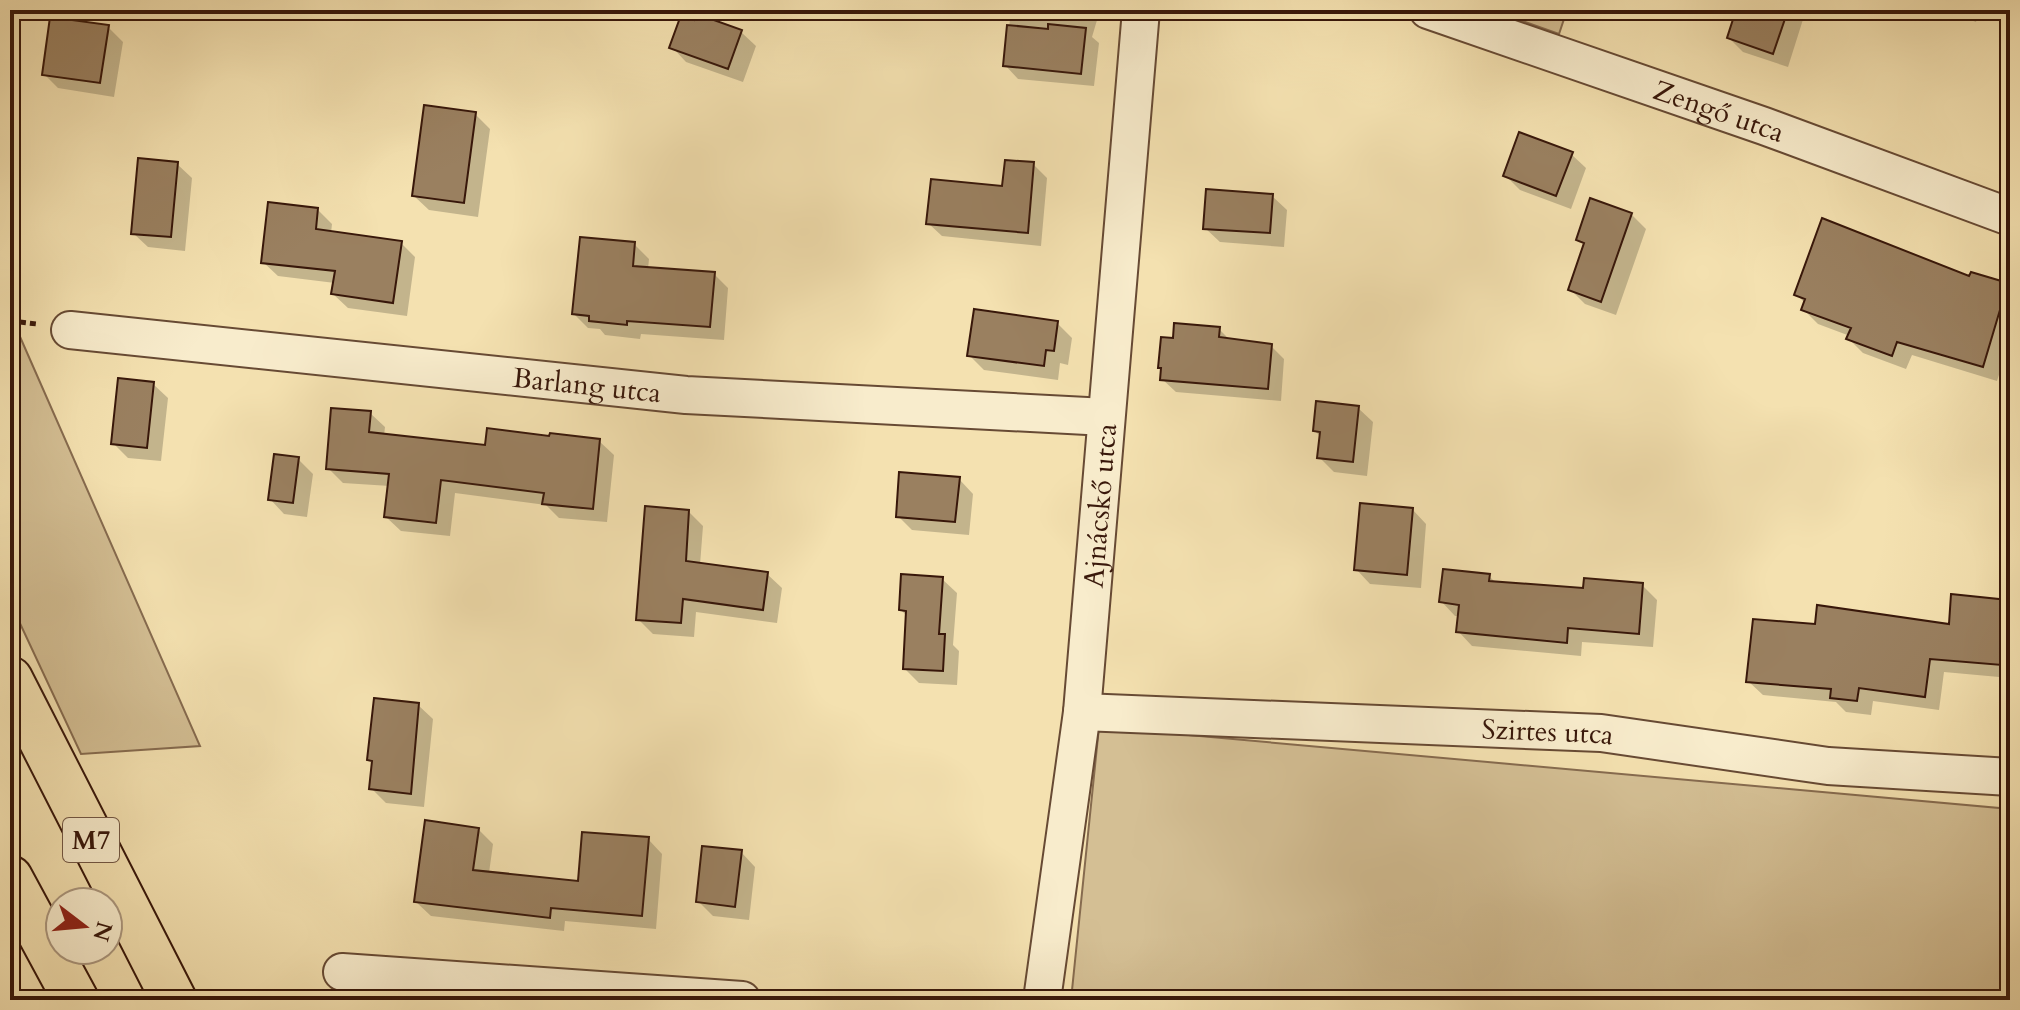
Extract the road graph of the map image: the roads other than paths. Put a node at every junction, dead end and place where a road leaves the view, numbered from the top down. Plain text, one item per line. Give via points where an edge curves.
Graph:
1 (1141, 10) edge
2 (1428, 10) edge
3 (2010, 217) edge
4 (70, 330) dead end
5 (1106, 417) junction
6 (10, 679) edge
7 (1082, 712) junction
8 (2010, 777) edge
9 (10, 878) edge
10 (342, 972) dead end
11 (76, 1000) edge
12 (174, 1000) edge
13 (742, 1000) edge
14 (1042, 1000) edge

1 - 5 street, Ajnácskő utca
2 - 3 street, Zengő utca
4 - 5 street, Barlang utca via 686,395
5 - 7 street, Ajnácskő utca
6 - 12 highway, M7
7 - 8 street, Szirtes utca via 1601,733 1828,766
7 - 14 street, Ajnácskő utca
9 - 11 highway
10 - 13 street

